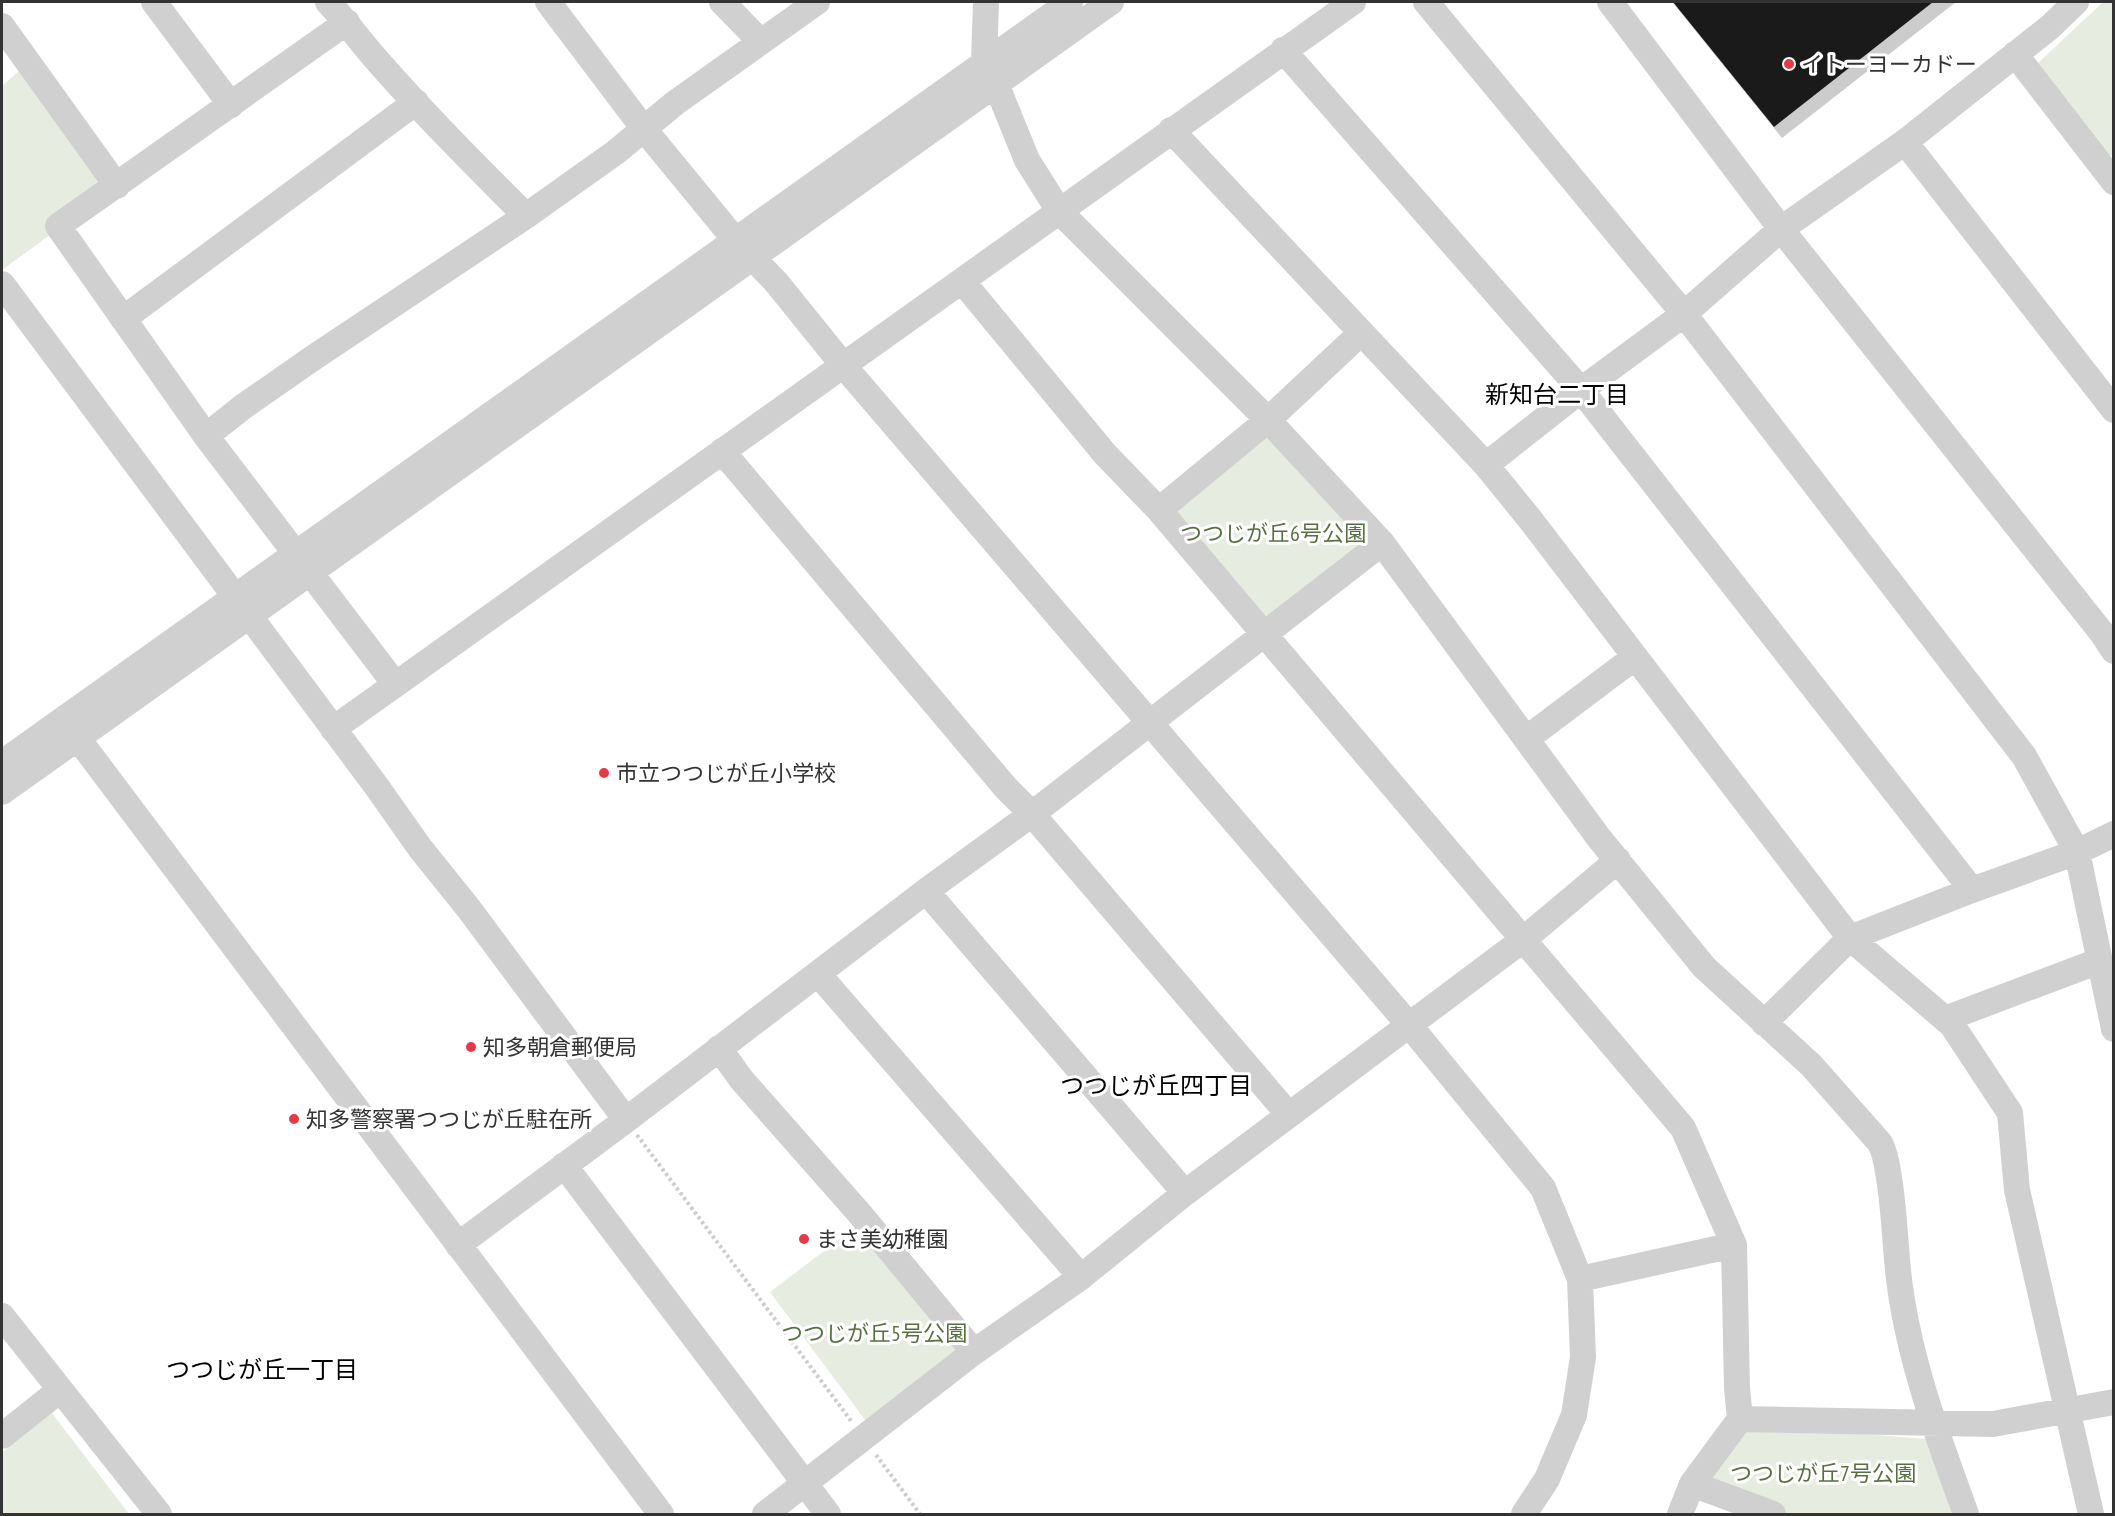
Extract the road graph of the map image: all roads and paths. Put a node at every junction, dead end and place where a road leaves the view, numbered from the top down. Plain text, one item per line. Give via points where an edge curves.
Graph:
1 (154, 2) edge
2 (328, 2) edge
3 (548, 2) edge
4 (722, 2) edge
5 (817, 2) edge
6 (986, 2) edge
7 (1070, 2) edge
8 (1111, 2) edge
9 (1353, 2) edge
10 (1426, 2) edge
11 (1610, 2) edge
12 (2076, 2) edge
13 (347, 22) junction
14 (2, 26) edge
15 (760, 41) junction
16 (1283, 50) junction
17 (2015, 54) junction
18 (990, 73) junction
19 (416, 102) junction
20 (231, 105) junction
21 (644, 129) junction
22 (1171, 130) junction
23 (1905, 142) junction
24 (2111, 175) edge
25 (117, 186) junction
26 (1059, 211) junction
27 (526, 216) junction
28 (1781, 229) junction
29 (744, 249) junction
30 (962, 281) junction
31 (2, 284) edge
32 (1684, 314) junction
33 (123, 319) junction
34 (1361, 333) junction
35 (843, 365) junction
36 (1581, 390) junction
37 (2114, 410) edge
38 (1268, 420) junction
39 (206, 436) junction
40 (722, 452) junction
41 (1486, 465) junction
42 (1159, 510) junction
43 (1382, 543) junction
44 (302, 562) junction
45 (242, 606) junction
46 (1264, 634) junction
47 (2114, 651) edge
48 (1635, 657) junction
49 (395, 684) junction
50 (1149, 723) junction
51 (70, 729) junction
52 (333, 729) junction
53 (1526, 739) junction
54 (2, 763) edge
55 (2, 792) edge
56 (1032, 814) junction
57 (2114, 834) edge
58 (2077, 852) junction
59 (1618, 861) junction
60 (1972, 890) junction
61 (926, 891) junction
62 (1850, 938) junction
63 (1524, 939) junction
64 (2098, 961) junction
65 (818, 974) junction
66 (1945, 1019) junction
67 (1764, 1023) junction
68 (1410, 1026) junction
69 (2114, 1029) edge
70 (719, 1048) junction
71 (1289, 1115) junction
72 (626, 1120) junction
73 (564, 1165) junction
74 (1185, 1193) junction
75 (458, 1245) junction
76 (1734, 1245) junction
77 (1081, 1276) junction
78 (1580, 1279) junction
79 (2, 1316) edge
80 (974, 1352) junction
81 (60, 1390) junction
82 (2114, 1402) edge
83 (2068, 1410) junction
84 (1740, 1419) junction
85 (1933, 1424) junction
86 (2, 1436) edge
87 (863, 1439) junction
88 (805, 1484) junction
89 (1692, 1484) junction
90 (159, 1515) edge
91 (661, 1515) edge
92 (765, 1515) edge
93 (828, 1515) edge
94 (920, 1515) edge
95 (1524, 1515) edge
96 (1680, 1515) edge
97 (1773, 1515) edge
98 (1966, 1515) edge
99 (2091, 1515) edge

1 - 20 street
2 - 13 street
3 - 21 street
4 - 15 street
5 - 15 street
6 - 18 street
7 - 18 street
8 - 18 street
9 - 16 street
10 - 32 street
11 - 28 street
12 - 17 street
13 - 19 street
13 - 20 street
14 - 25 street
15 - 21 street
16 - 22 street
16 - 36 street
17 - 23 street
17 - 24 street
18 - 26 street via 1027,160
18 - 29 street
19 - 27 street
19 - 33 street
20 - 25 street
21 - 27 street
21 - 29 street
22 - 26 street
22 - 34 street
23 - 28 street
23 - 37 street
25 - 33 street via 58,226
26 - 30 street
26 - 38 street
27 - 39 street via 313,358
28 - 32 street
28 - 47 street
29 - 35 street
29 - 44 street
30 - 35 street
30 - 42 street via 1105,454
31 - 45 street
32 - 36 street
32 - 58 street via 2024,756
33 - 39 street
34 - 38 street
34 - 41 street
35 - 40 street
35 - 50 street
36 - 41 street
36 - 60 street
38 - 42 street
38 - 43 street
39 - 44 street
40 - 49 street
40 - 56 street
41 - 48 street
42 - 46 street
43 - 46 street
43 - 53 street
44 - 45 street
44 - 49 street
45 - 51 street
45 - 52 street
46 - 50 street
46 - 63 street
48 - 53 street
48 - 62 street
49 - 52 street
50 - 56 street
50 - 68 street
51 - 54 street
51 - 55 street
51 - 75 street
52 - 72 street
53 - 59 street
56 - 61 street
56 - 71 street
57 - 58 street
58 - 60 street
58 - 64 street
59 - 63 street
59 - 67 street via 1704,967
60 - 62 street
61 - 65 street
61 - 74 street
62 - 66 street
62 - 67 street
63 - 68 street
63 - 76 street via 1683,1128
64 - 66 street
64 - 69 street
65 - 70 street
65 - 77 street
66 - 83 street via 2010,1113 2018,1190
67 - 85 street via 1819,1074 1874,1134 1885,1152 1910,1344
68 - 71 street
68 - 78 street via 1543,1188
70 - 72 street
70 - 80 street via 741,1079
71 - 74 street
72 - 73 street
72 - 87 path
73 - 75 street
73 - 88 street
74 - 77 street
75 - 91 street
76 - 78 street
76 - 84 street
77 - 80 street
78 - 95 street via 1583,1357 1574,1415 1547,1479
79 - 81 street
80 - 87 street
81 - 86 street
81 - 90 street
82 - 83 street
83 - 85 street via 1993,1424
83 - 99 street
84 - 85 street
84 - 89 street
85 - 98 street
87 - 88 street
87 - 94 path
88 - 92 street
88 - 93 street
89 - 96 street
89 - 97 street

